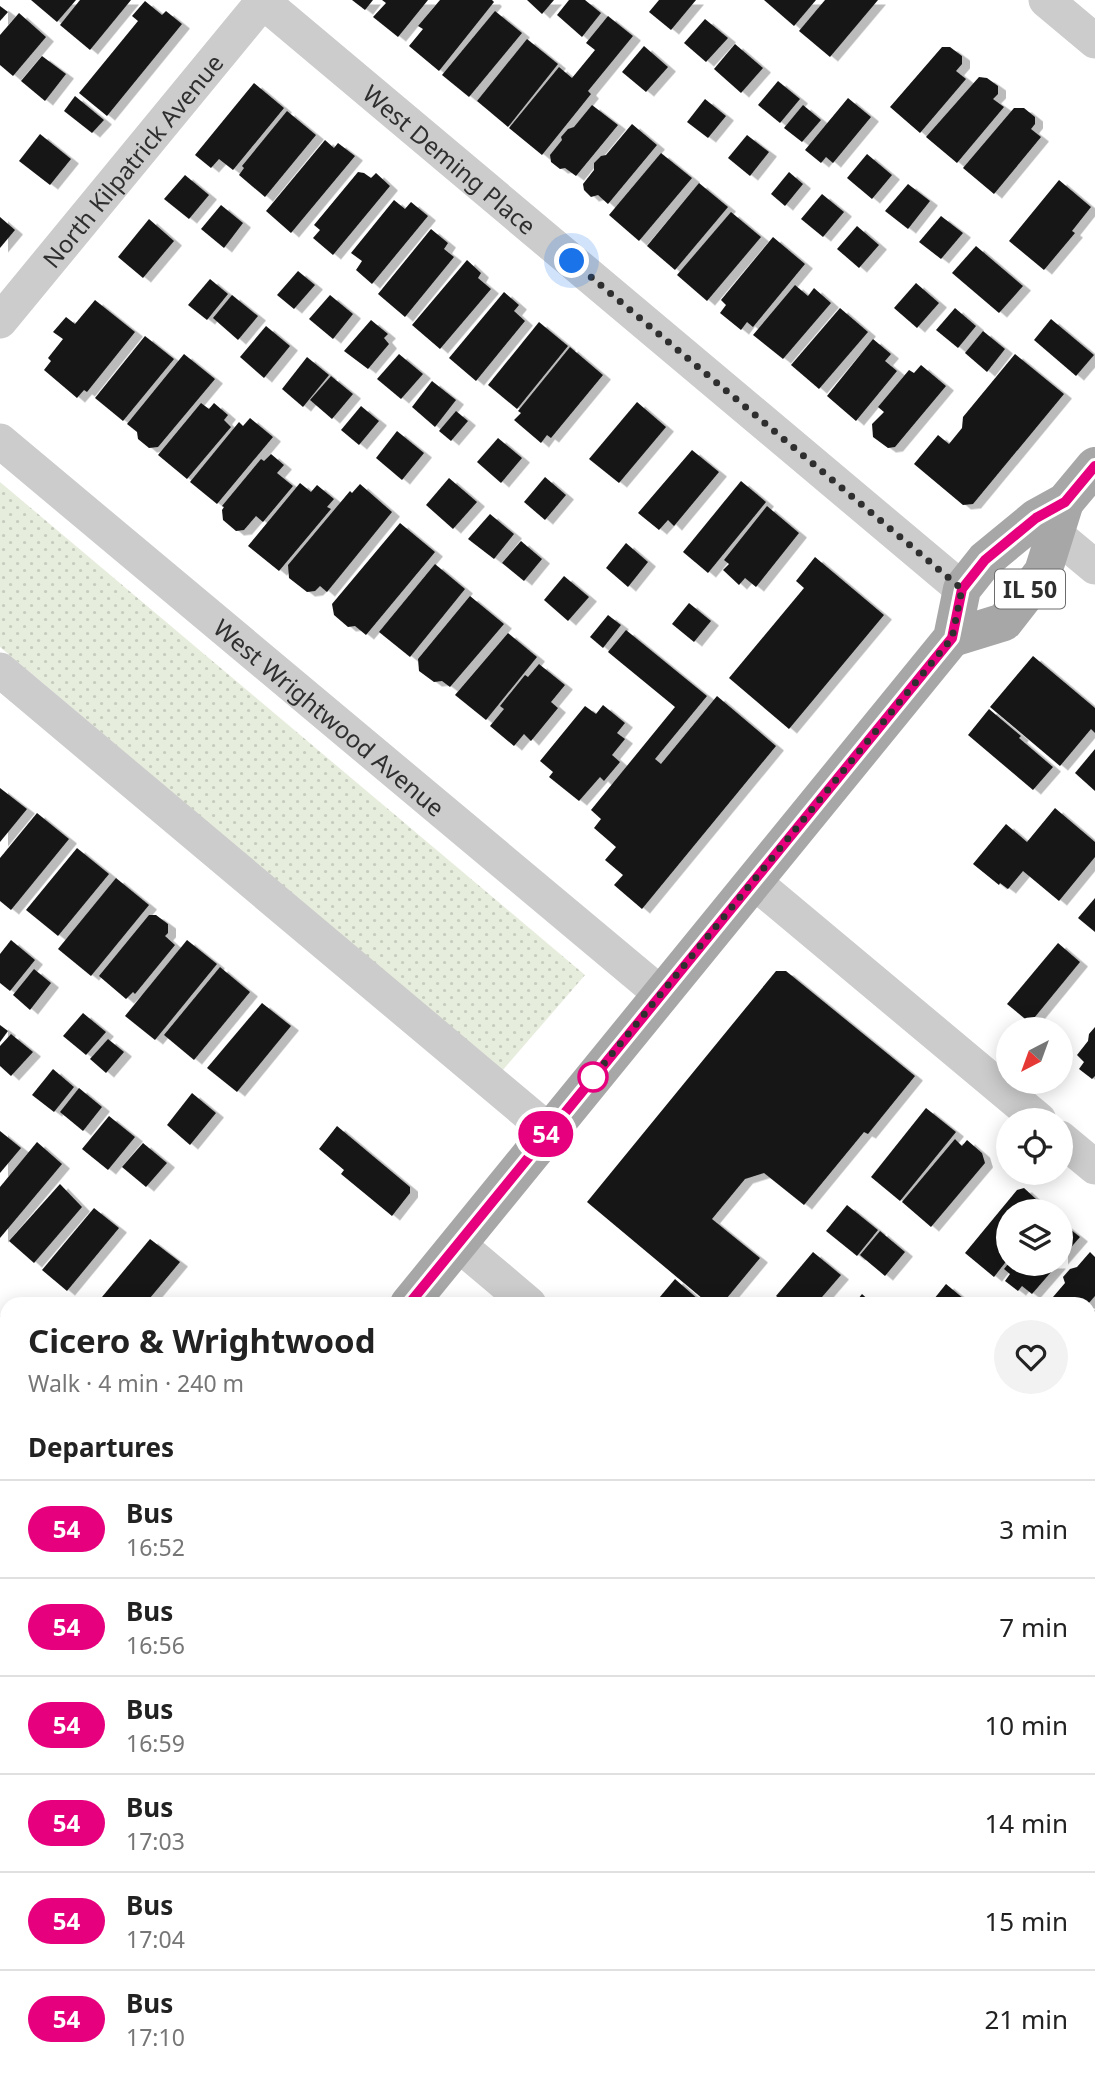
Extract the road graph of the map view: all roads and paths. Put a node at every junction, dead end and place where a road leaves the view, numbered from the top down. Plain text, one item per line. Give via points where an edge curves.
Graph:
1 (1046, 0) edge
2 (262, 1) edge
3 (1095, 41) edge
4 (0, 321) edge
5 (0, 441) edge
6 (1095, 466) edge
7 (1052, 518) junction
8 (1095, 567) edge
9 (962, 589) junction
10 (952, 638) junction
11 (0, 670) edge
12 (752, 881) junction
13 (661, 994) junction
14 (1025, 1108) edge
15 (549, 1131) junction
16 (1073, 1149) edge
17 (1095, 1167) edge
18 (458, 1244) junction
19 (415, 1297) edge
20 (521, 1297) edge

1 - 3 street
2 - 4 street, North Kilpatrick Avenue
2 - 9 street, West Deming Place
5 - 13 street, West Wrightwood Avenue
6 - 7 main road, IL 50
7 - 8 street
7 - 9 main road, IL 50 via 985,560
7 - 10 main road, IL 50 via 1043,572 1004,622
9 - 10 main road, IL 50
10 - 12 main road, IL 50
11 - 15 street
12 - 13 main road, IL 50
12 - 14 street
13 - 15 main road, IL 50
15 - 18 main road, IL 50
16 - 17 street
18 - 19 main road, IL 50
18 - 20 street

